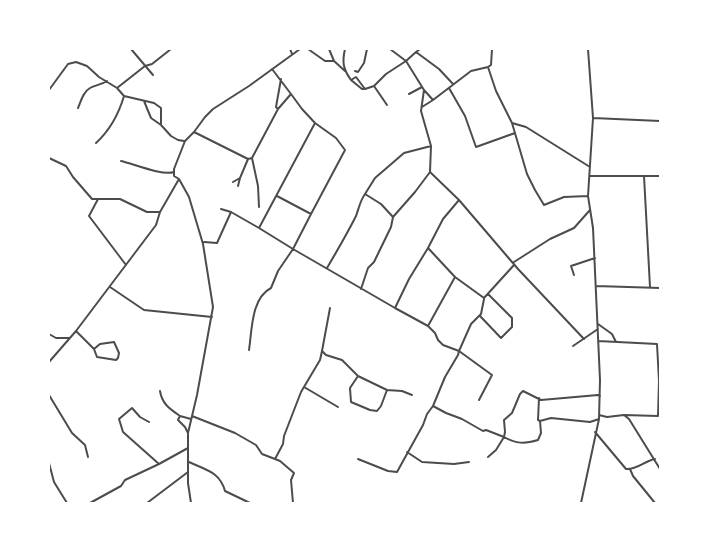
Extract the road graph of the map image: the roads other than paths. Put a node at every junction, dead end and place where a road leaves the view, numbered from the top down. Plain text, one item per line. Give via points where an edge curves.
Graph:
1 (132, 49) edge
2 (171, 49) edge
3 (290, 49) edge
4 (300, 49) edge
5 (308, 49) edge
6 (329, 49) edge
7 (345, 49) edge
8 (367, 49) edge
9 (390, 49) edge
10 (420, 49) edge
11 (492, 49) edge
12 (588, 49) edge
13 (416, 52) junction
14 (292, 54) junction
15 (334, 61) junction
16 (406, 61) junction
17 (145, 66) junction
18 (488, 67) junction
19 (272, 69) junction
20 (345, 71) junction
21 (355, 72) dead end
22 (153, 76) dead end
23 (281, 79) junction
24 (351, 80) junction
25 (107, 81) junction
26 (454, 84) junction
27 (374, 86) junction
28 (422, 87) junction
29 (117, 88) junction
30 (449, 88) junction
31 (365, 89) junction
32 (49, 90) edge
33 (424, 90) junction
34 (291, 94) junction
35 (409, 94) dead end
36 (124, 96) junction
37 (433, 100) junction
38 (144, 101) junction
39 (162, 102) dead end
40 (387, 104) dead end
41 (422, 107) junction
42 (78, 108) dead end
43 (161, 108) junction
44 (278, 109) junction
45 (592, 118) junction
46 (660, 121) edge
47 (315, 123) junction
48 (512, 123) junction
49 (161, 125) junction
50 (194, 132) junction
51 (514, 133) junction
52 (185, 141) junction
53 (96, 143) dead end
54 (431, 146) junction
55 (49, 158) edge
56 (252, 158) junction
57 (248, 159) junction
58 (121, 161) dead end
59 (144, 163) dead end
60 (142, 166) junction
61 (590, 167) junction
62 (174, 172) junction
63 (430, 172) junction
64 (589, 176) junction
65 (644, 176) junction
66 (660, 176) edge
67 (240, 178) junction
68 (179, 179) junction
69 (233, 182) dead end
70 (238, 186) dead end
71 (365, 194) junction
72 (277, 196) junction
73 (588, 196) junction
74 (98, 199) junction
75 (459, 200) junction
76 (259, 206) dead end
77 (221, 209) dead end
78 (590, 210) junction
79 (160, 212) junction
80 (231, 212) junction
81 (311, 214) junction
82 (393, 217) junction
83 (259, 228) junction
84 (203, 242) junction
85 (428, 248) junction
86 (293, 249) junction
87 (595, 258) junction
88 (514, 263) junction
89 (126, 265) junction
90 (327, 268) junction
91 (574, 275) dead end
92 (455, 277) junction
93 (596, 286) junction
94 (110, 287) junction
95 (650, 287) junction
96 (660, 288) edge
97 (362, 289) junction
98 (488, 294) junction
99 (484, 298) junction
100 (330, 308) dead end
101 (395, 308) junction
102 (480, 316) junction
103 (212, 318) junction
104 (598, 324) junction
105 (428, 326) junction
106 (598, 329) junction
107 (76, 331) junction
108 (49, 334) edge
109 (70, 338) junction
110 (584, 339) junction
111 (598, 341) junction
112 (616, 342) junction
113 (659, 344) edge
114 (573, 346) dead end
115 (94, 349) junction
116 (249, 350) dead end
117 (459, 350) junction
118 (322, 351) junction
119 (49, 362) edge
120 (358, 376) junction
121 (304, 387) junction
122 (387, 390) junction
123 (160, 391) dead end
124 (49, 394) edge
125 (412, 395) dead end
126 (600, 396) junction
127 (539, 398) junction
128 (479, 400) dead end
129 (433, 406) junction
130 (338, 407) dead end
131 (599, 415) junction
132 (624, 415) junction
133 (180, 416) junction
134 (192, 418) junction
135 (599, 419) junction
136 (540, 421) junction
137 (149, 422) dead end
138 (595, 432) junction
139 (188, 433) junction
140 (504, 437) junction
141 (188, 448) junction
142 (408, 452) junction
143 (88, 457) dead end
144 (488, 457) dead end
145 (358, 458) dead end
146 (275, 459) junction
147 (654, 459) junction
148 (188, 462) junction
149 (469, 462) dead end
150 (49, 463) edge
151 (159, 464) junction
152 (630, 469) junction
153 (660, 469) edge
154 (188, 472) junction
155 (67, 503) edge
156 (90, 503) edge
157 (147, 503) edge
158 (191, 503) edge
159 (250, 503) edge
160 (293, 503) edge
161 (581, 503) edge
162 (655, 503) edge

1 - 17 street
2 - 17 street
3 - 14 street
4 - 14 street
5 - 15 street via 325,61
6 - 15 street
7 - 20 street via 342,62
8 - 21 street via 363,66
9 - 16 street
10 - 13 street
11 - 18 street
12 - 45 street
13 - 16 street
13 - 26 street via 439,68
14 - 19 street
15 - 20 street
16 - 27 street
16 - 28 street
17 - 22 street
17 - 29 street
18 - 26 street via 471,71
18 - 48 street
19 - 23 street
19 - 50 street via 213,110
20 - 24 street
23 - 34 street
23 - 44 street
24 - 31 street
24 - 31 street via 356,77
25 - 29 street
25 - 32 street via 76,62 68,64
25 - 42 street via 90,88
26 - 30 street
27 - 31 street
27 - 40 street
28 - 33 street
28 - 35 street
29 - 36 street
30 - 37 street
30 - 51 street via 465,116 476,147
33 - 37 street
33 - 41 street
34 - 44 street
34 - 47 street
36 - 38 street
36 - 53 street via 117,114
37 - 41 street
38 - 43 street
38 - 49 street via 151,118
39 - 43 street
41 - 54 street
43 - 49 street
44 - 56 street
45 - 46 street
45 - 61 street
47 - 72 street
47 - 81 street via 336,138 345,150
48 - 51 street
48 - 61 street via 526,127
49 - 52 street via 171,136
50 - 52 street
50 - 57 street
51 - 73 street via 527,174 544,205 564,197
52 - 62 street
54 - 63 street
54 - 71 street via 404,153 375,178
55 - 74 street via 66,166 92,199
56 - 57 street
56 - 76 street
57 - 67 street
58 - 60 street
59 - 60 street
60 - 62 street via 171,174
61 - 64 street
62 - 68 street
63 - 75 street
63 - 82 street
64 - 65 street
64 - 73 street
65 - 66 street
65 - 95 street
67 - 69 street
67 - 70 street
68 - 79 street
68 - 84 street via 189,197
71 - 82 street
71 - 90 street
72 - 81 street
72 - 83 street
73 - 78 street
74 - 79 street via 120,199 147,212
74 - 89 street via 89,216
75 - 85 street via 443,219
75 - 88 street
77 - 80 street
78 - 87 street
78 - 88 street via 574,228 550,239
79 - 89 street via 156,225
80 - 83 street
80 - 84 street via 217,243
81 - 86 street
82 - 97 street via 391,227 368,268
83 - 86 street
84 - 103 street
85 - 92 street
85 - 101 street
86 - 90 street
86 - 116 street via 271,288 257,303
87 - 91 street via 571,266
87 - 93 street
88 - 98 street
88 - 110 street
89 - 94 street
90 - 97 street
92 - 99 street
92 - 105 street
93 - 95 street
93 - 104 street
94 - 103 street via 144,310
94 - 107 street
95 - 96 street
97 - 101 street
98 - 99 street
98 - 102 street via 512,318 512,327 501,338
99 - 102 street
100 - 118 street
101 - 105 street
102 - 117 street via 472,324
103 - 134 street
104 - 106 street
104 - 112 street via 612,334
105 - 117 street via 443,345
106 - 110 street
106 - 111 street
107 - 109 street
107 - 115 street
108 - 109 street via 56,338
109 - 119 street
110 - 114 street
111 - 112 street
111 - 126 street
112 - 113 street
113 - 132 street via 658,416
115 - 115 street via 100,344 114,342 120,353 116,360 98,356
117 - 128 street via 492,376
117 - 129 street
118 - 120 street via 342,360
118 - 121 street
120 - 122 street
120 - 122 street via 350,388 351,402 377,411
121 - 130 street
121 - 146 street
122 - 125 street
123 - 133 street via 161,400
124 - 143 street via 72,433 85,445
126 - 127 street
126 - 131 street
127 - 136 street
127 - 140 street via 528,392 520,394 512,413 504,420
129 - 140 street via 484,431
129 - 142 street
131 - 132 street
131 - 135 street
132 - 147 street
133 - 134 street
133 - 139 street via 178,420
134 - 139 street
134 - 146 street via 235,433 256,445 262,454
135 - 136 street via 590,422 551,418
135 - 138 street
136 - 140 street via 538,440 526,444
137 - 151 street via 132,408 119,419 124,432
138 - 152 street via 626,469
138 - 161 street
139 - 141 street
140 - 144 street
141 - 148 street
141 - 151 street
142 - 145 street via 397,472
142 - 149 street via 422,462
146 - 160 street via 294,473 291,480
147 - 152 street
147 - 153 street
148 - 154 street
148 - 159 street via 214,473 222,481 225,491
150 - 155 street via 54,482
151 - 156 street via 125,480 122,486
152 - 162 street
154 - 157 street
154 - 158 street

